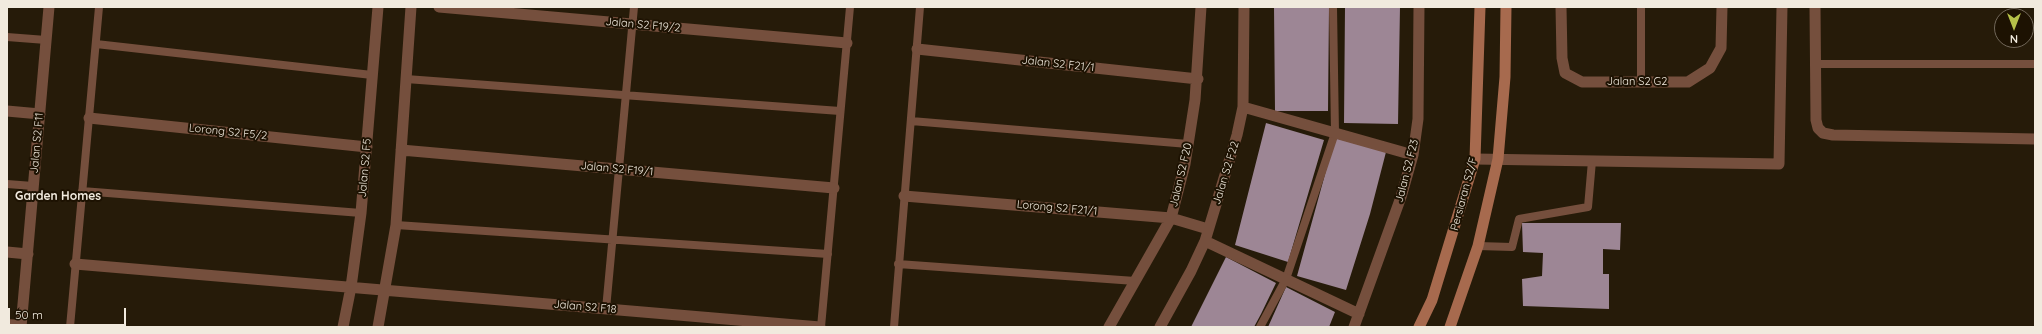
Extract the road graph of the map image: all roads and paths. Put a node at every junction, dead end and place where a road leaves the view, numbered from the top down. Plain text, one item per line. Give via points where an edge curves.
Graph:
1 (49, 7) edge
2 (99, 7) edge
3 (378, 7) edge
4 (411, 7) edge
5 (439, 7) edge
6 (634, 7) edge
7 (850, 7) edge
8 (920, 7) edge
9 (1202, 7) edge
10 (1244, 7) edge
11 (1333, 7) edge
12 (1419, 7) edge
13 (1480, 7) edge
14 (1506, 7) edge
15 (1561, 7) edge
16 (1641, 7) edge
17 (1722, 7) edge
18 (1782, 7) edge
19 (1815, 7) edge
20 (632, 24) junction
21 (7, 37) edge
22 (46, 40) junction
23 (847, 42) junction
24 (96, 44) junction
25 (917, 49) junction
26 (1815, 64) junction
27 (2035, 64) edge
28 (372, 75) junction
29 (406, 79) junction
30 (1198, 79) junction
31 (1641, 82) junction
32 (626, 95) junction
33 (1243, 107) junction
34 (7, 111) edge
35 (840, 111) junction
36 (40, 114) junction
37 (89, 118) junction
38 (911, 121) junction
39 (1335, 133) junction
40 (2035, 139) edge
41 (1188, 144) junction
42 (367, 147) junction
43 (401, 150) junction
44 (1413, 155) junction
45 (1475, 159) junction
46 (1498, 159) junction
47 (1592, 161) junction
48 (619, 169) junction
49 (7, 184) edge
50 (33, 186) junction
51 (834, 188) junction
52 (82, 191) junction
53 (904, 196) junction
54 (361, 212) junction
55 (1171, 218) junction
56 (396, 225) junction
57 (1208, 229) junction
58 (612, 239) junction
59 (1205, 241) junction
60 (1478, 246) junction
61 (7, 252) edge
62 (28, 254) junction
63 (828, 254) junction
64 (75, 264) junction
65 (898, 264) junction
66 (1134, 280) junction
67 (1286, 280) junction
68 (351, 287) junction
69 (385, 290) junction
70 (606, 309) junction
71 (1359, 314) junction
72 (7, 323) edge
73 (21, 325) edge
74 (70, 327) edge
75 (343, 327) edge
76 (378, 327) edge
77 (820, 327) edge
78 (894, 327) edge
79 (1110, 327) edge
80 (1160, 327) edge
81 (1260, 327) edge
82 (1354, 327) edge
83 (1419, 327) edge
84 (1450, 327) edge

1 - 22 street, Jalan S2 F11
2 - 24 lane
3 - 28 street, Jalan S2 F5
4 - 29 street
5 - 20 street, Jalan S2 F19/2
6 - 20 lane
7 - 23 lane
8 - 25 lane
9 - 30 street, Jalan S2 F20
10 - 33 street, Jalan S2 F22
11 - 39 lane
12 - 44 street, Jalan S2 F23 via 1418,119
13 - 45 main road, Persiaran S2/F
14 - 46 main road via 1505,77
15 - 31 street, Jalan S2 G2 via 1562,58 1565,73 1582,82
16 - 31 lane
17 - 31 street, Jalan S2 G2 via 1721,48 1710,68 1688,82
18 - 47 street via 1779,164
19 - 26 street
20 - 23 street, Jalan S2 F19/2
20 - 32 lane
21 - 22 lane
22 - 36 street, Jalan S2 F11
23 - 35 lane
24 - 28 lane
24 - 37 lane
25 - 30 street, Jalan S2 F21/1
25 - 38 lane
26 - 27 lane
26 - 40 street via 1816,120 1818,128 1823,133
28 - 42 street, Jalan S2 F5
29 - 32 lane
29 - 43 street
30 - 41 street, Jalan S2 F20
32 - 35 lane
32 - 48 lane
33 - 39 street
33 - 57 street, Jalan S2 F22
34 - 36 street
35 - 51 lane
36 - 50 street, Jalan S2 F11
37 - 42 street, Lorong S2 F5/2
37 - 52 lane
38 - 41 lane
38 - 53 lane
39 - 44 street
39 - 67 lane
41 - 55 street, Jalan S2 F20
42 - 54 street, Jalan S2 F5
43 - 48 street, Jalan S2 F19/1
43 - 56 street
44 - 71 street, Jalan S2 F23 via 1401,197
45 - 46 street
45 - 83 main road, Persiaran S2/F via 1432,300
46 - 47 street
46 - 60 main road
47 - 60 lane via 1588,207 1519,219 1512,247
48 - 51 street, Jalan S2 F19/1
48 - 58 lane
49 - 50 lane
50 - 62 street, Jalan S2 F11
51 - 63 lane
52 - 54 lane
52 - 64 lane
53 - 55 street, Lorong S2 F21/1
53 - 65 lane
54 - 68 street, Jalan S2 F5
55 - 57 street, Lorong S2 F21/1
55 - 66 street, Jalan S2 F20
56 - 58 lane
56 - 69 street
57 - 59 street, Jalan S2 F22
58 - 63 lane
58 - 70 lane
59 - 67 street
59 - 80 street, Jalan S2 F22
60 - 84 main road
61 - 62 street
62 - 73 street, Jalan S2 F11
63 - 77 lane
64 - 68 street, Jalan S2 F18
64 - 74 lane
65 - 66 lane
65 - 78 lane
66 - 79 street, Jalan S2 F20
67 - 71 street
67 - 81 lane
68 - 69 street, Jalan S2 F18
68 - 75 street, Jalan S2 F5
69 - 70 street, Jalan S2 F18
69 - 76 street
70 - 77 street, Jalan S2 F18
71 - 82 street, Jalan S2 F23
72 - 73 lane

